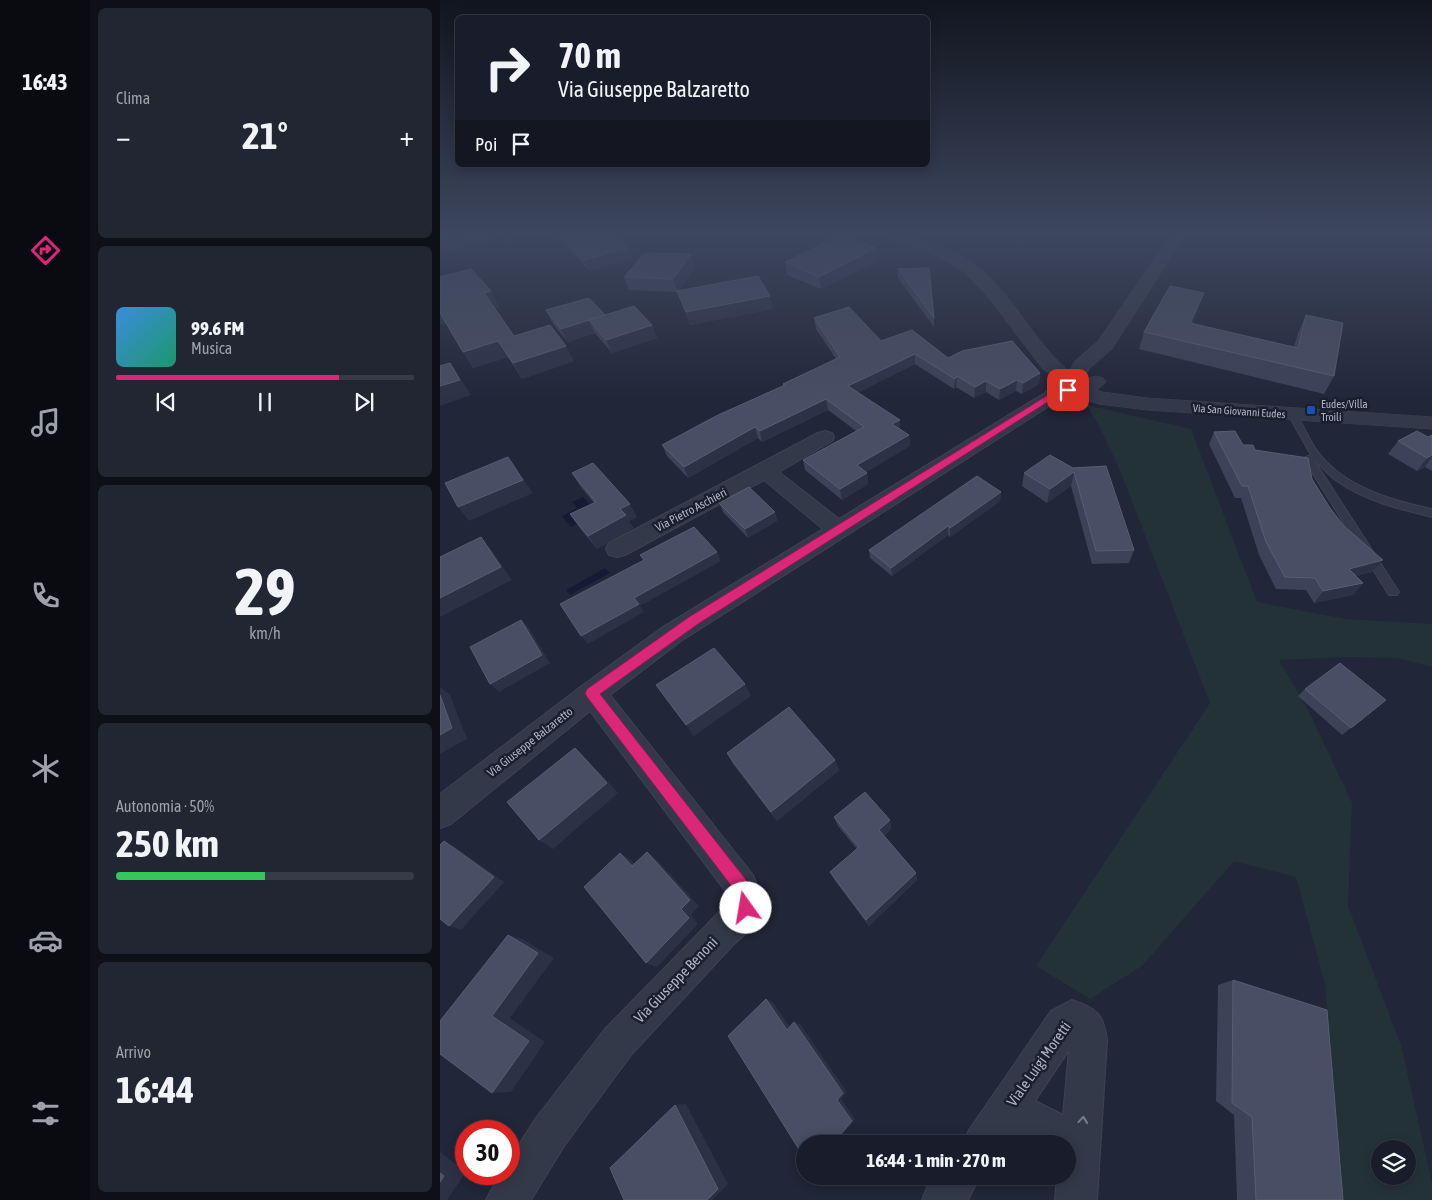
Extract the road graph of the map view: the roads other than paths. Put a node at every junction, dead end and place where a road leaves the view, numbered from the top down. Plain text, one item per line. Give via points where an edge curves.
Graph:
1 (993, 291) edge
2 (1140, 291) edge
3 (1105, 344) junction
4 (1039, 349) junction
5 (1081, 378) junction
6 (1292, 414) junction
7 (1432, 423) edge
8 (825, 437) dead end
9 (1308, 458) junction
10 (765, 471) junction
11 (1432, 513) edge
12 (838, 530) junction
13 (617, 549) dead end
14 (1393, 592) dead end
15 (592, 693) junction
16 (440, 813) edge
17 (993, 1131) edge
18 (1055, 1135) edge
19 (1076, 1155) edge
20 (954, 1185) edge
21 (507, 1200) edge
22 (943, 1200) edge

1 - 4 street, Via San Giovanni Eudes
2 - 3 street
3 - 4 street via 1080,355
3 - 5 street
4 - 5 street, Via San Giovanni Eudes via 1049,364
5 - 6 street, Via San Giovanni Eudes via 1095,397
5 - 12 street, Via Giuseppe Balzaretto
6 - 7 street, Via San Giovanni Eudes
6 - 9 lane
8 - 10 street, Via Pietro Aschieri
9 - 11 lane via 1375,497
9 - 14 lane
10 - 12 street
10 - 13 street, Via Pietro Aschieri
12 - 15 street, Via Giuseppe Balzaretto via 693,620
15 - 16 street, Via Giuseppe Balzaretto
15 - 21 street, Via Giuseppe Benoni via 748,898 746,908 738,918 618,1042 550,1132
17 - 18 street via 1021,1116 1040,1121
19 -> 17 street, Viale Luigi Moretti via 1088,1055 1086,1028 1081,1021 1072,1018 1064,1024
20 - 22 street

